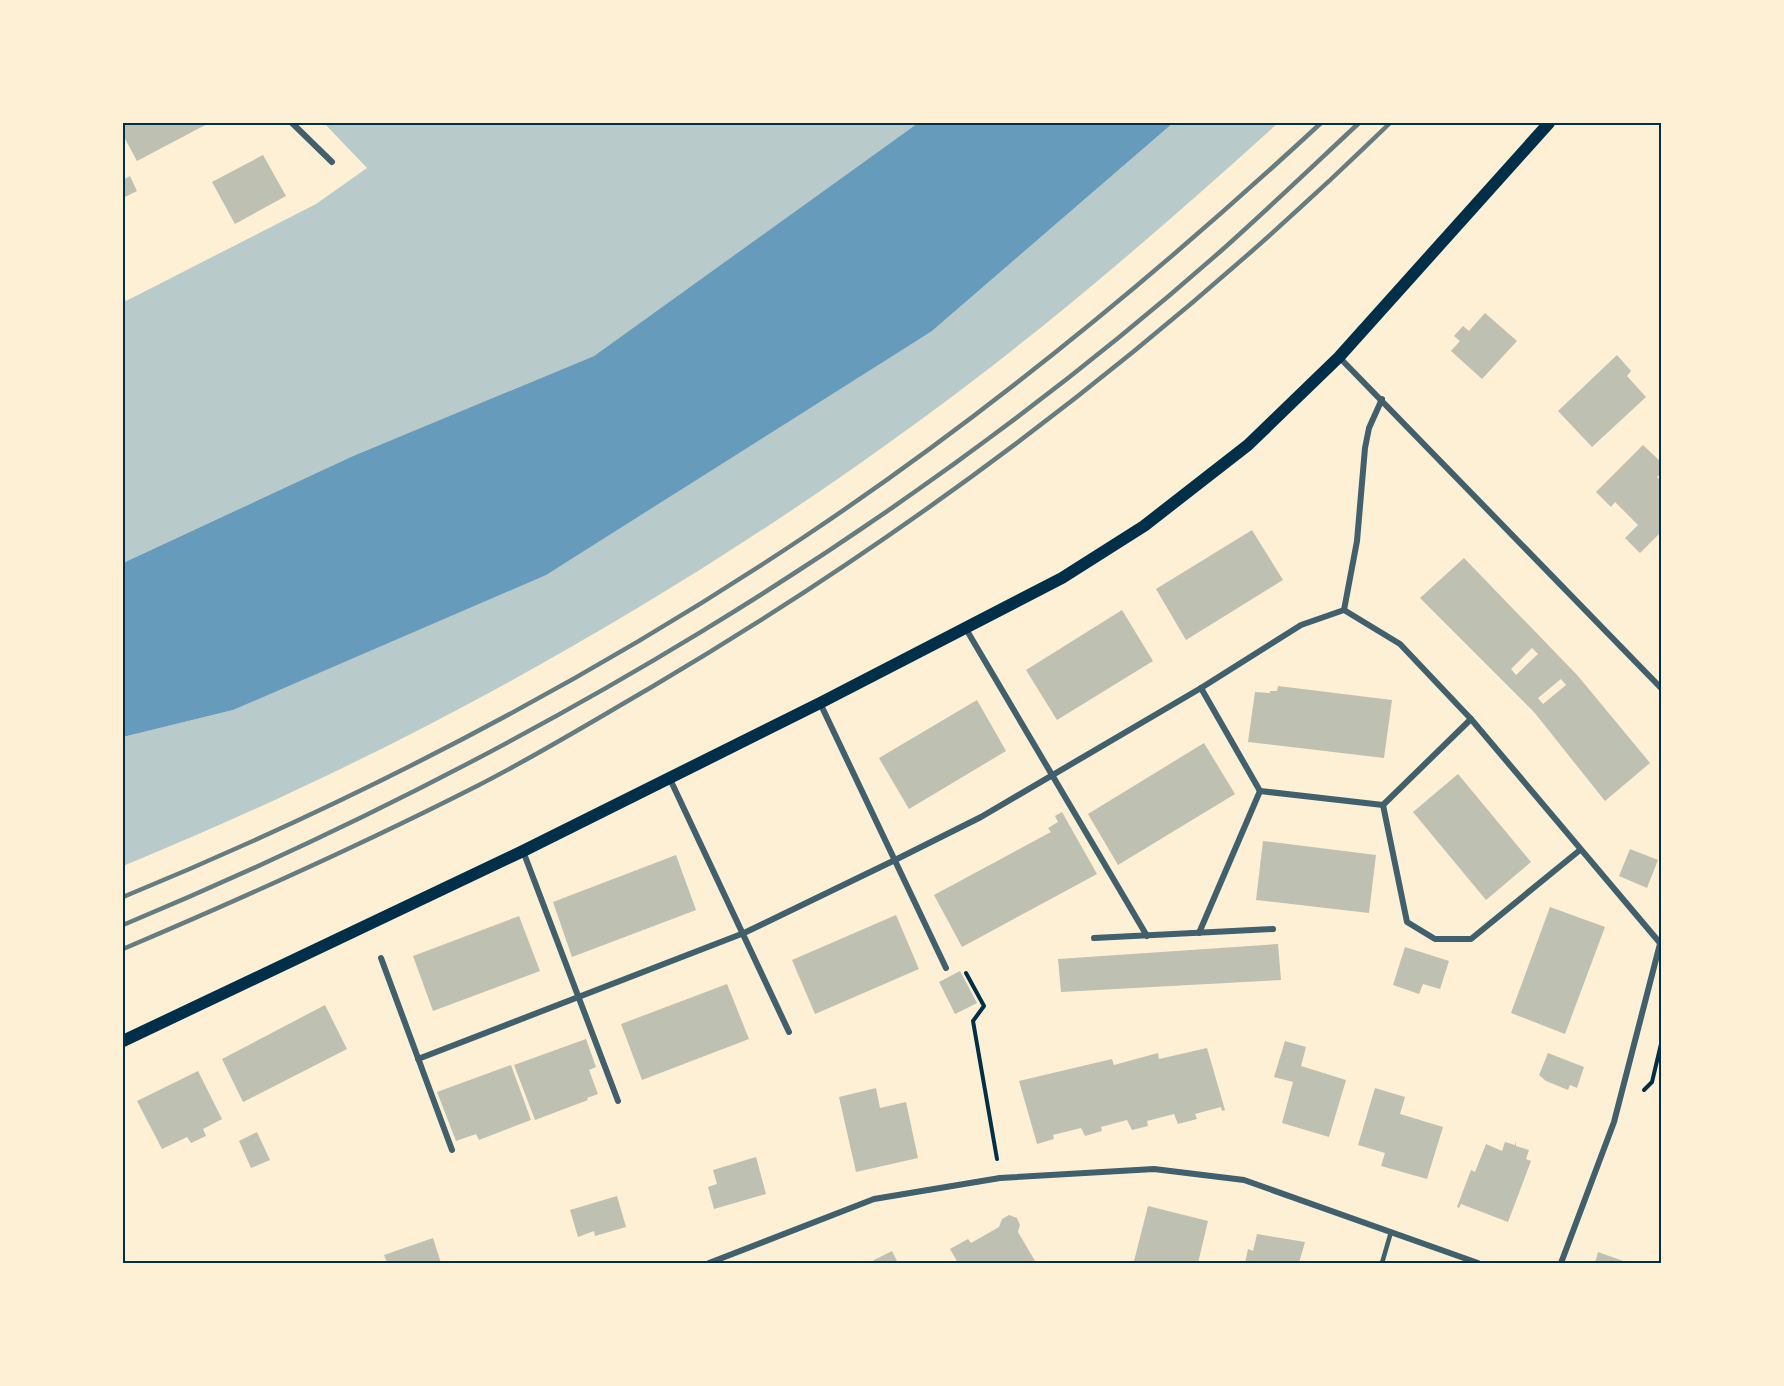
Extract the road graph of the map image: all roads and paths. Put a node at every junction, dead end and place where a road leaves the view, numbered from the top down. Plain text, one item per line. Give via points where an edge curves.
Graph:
1 (292, 123) edge
2 (1549, 123) edge
3 (332, 162) dead end
4 (1339, 357) junction
5 (1382, 399) junction
6 (1344, 610) junction
7 (966, 629) junction
8 (1201, 688) junction
9 (1661, 688) edge
10 (820, 703) junction
11 (1471, 719) junction
12 (1052, 776) junction
13 (669, 777) junction
14 (1260, 791) junction
15 (1383, 805) junction
16 (1580, 850) junction
17 (523, 851) junction
18 (895, 860) junction
19 (1272, 929) dead end
20 (744, 933) junction
21 (1199, 933) junction
22 (1147, 936) junction
23 (1094, 938) dead end
24 (1660, 941) edge
25 (934, 944) junction
26 (381, 958) dead end
27 (946, 968) dead end
28 (578, 997) junction
29 (789, 1032) dead end
30 (123, 1041) edge
31 (418, 1059) junction
32 (618, 1101) dead end
33 (452, 1150) dead end
34 (1000, 1178) junction
35 (1391, 1232) junction
36 (709, 1263) edge
37 (1382, 1263) edge
38 (1478, 1263) edge
39 (1561, 1263) edge

1 - 3 street
2 - 4 main road
4 - 5 street
4 - 7 main road via 1248,445 1144,526 1062,578
5 - 6 street via 1369,428 1357,542
5 - 9 street
6 - 8 street via 1301,625
6 - 11 street via 1400,644
7 - 10 main road
7 - 12 street
8 - 12 street
8 - 14 street
10 - 13 main road
10 - 18 street
11 - 15 street
11 - 16 street
12 - 18 street
12 - 22 street
13 - 17 main road
13 - 20 street
14 - 15 street
14 - 21 street
15 - 16 street via 1407,921 1435,939 1471,939
16 - 24 street
17 - 28 street
17 - 30 main road
18 - 20 street
18 - 25 street
19 - 21 street
20 - 28 street
20 - 29 street
21 - 22 street
22 - 23 street
24 - 39 street via 1614,1122
25 - 27 street
25 - 34 path via 962,966 984,1006 973,1021
26 - 31 street
28 - 31 street
28 - 32 street
31 - 33 street
34 - 35 street via 1154,1168 1244,1179
34 - 36 street via 874,1199
35 - 37 lane
35 - 38 street

